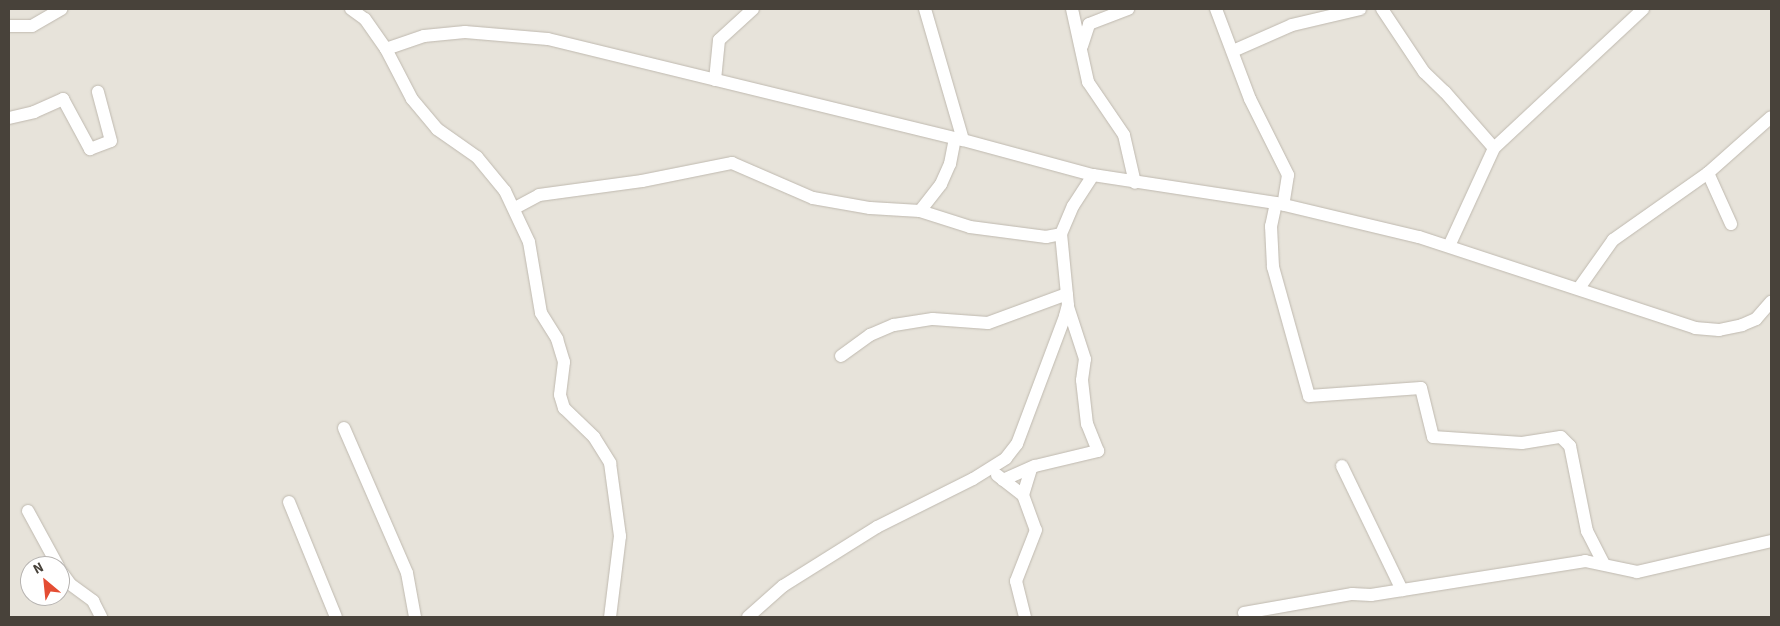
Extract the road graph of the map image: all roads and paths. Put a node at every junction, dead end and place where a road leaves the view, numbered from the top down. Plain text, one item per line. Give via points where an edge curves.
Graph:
1 (61, 9) edge
2 (351, 9) edge
3 (753, 9) edge
4 (925, 9) edge
5 (1072, 9) edge
6 (1128, 9) edge
7 (1216, 9) edge
8 (1360, 9) edge
9 (1382, 9) edge
10 (1643, 9) edge
11 (9, 26) edge
12 (386, 49) junction
13 (1081, 49) junction
14 (1233, 51) junction
15 (715, 80) junction
16 (98, 92) dead end
17 (1771, 117) edge
18 (9, 118) edge
19 (959, 139) junction
20 (1494, 148) junction
21 (1708, 173) junction
22 (1093, 175) junction
23 (1135, 182) junction
24 (1280, 204) junction
25 (515, 208) junction
26 (920, 211) junction
27 (1731, 224) dead end
28 (1061, 234) junction
29 (1449, 246) junction
30 (1579, 288) junction
31 (1067, 299) junction
32 (1771, 305) edge
33 (841, 356) dead end
34 (344, 428) dead end
35 (1342, 466) dead end
36 (1031, 468) junction
37 (989, 469) junction
38 (1003, 480) junction
39 (1023, 495) junction
40 (289, 502) dead end
41 (28, 511) dead end
42 (1771, 541) edge
43 (53, 556) edge
44 (1603, 563) junction
45 (70, 584) edge
46 (1402, 590) junction
47 (1244, 613) dead end
48 (101, 617) edge
49 (336, 617) edge
50 (415, 617) edge
51 (610, 617) edge
52 (748, 617) edge
53 (1025, 617) edge

1 - 11 street via 32,26
2 - 12 street via 365,19
3 - 15 street via 719,40
4 - 19 street
5 - 13 street
6 - 13 street via 1089,24
7 - 14 street
8 - 14 street via 1292,25
9 - 20 street via 1424,72
10 - 20 street
12 - 15 street via 424,36 465,32 548,38
12 - 25 street via 412,99 437,129 477,157
13 - 23 street via 1088,82 1124,135
14 - 24 street via 1250,99 1288,175
15 - 19 street
16 - 18 street via 111,141 90,149 63,98 34,112
17 - 21 street
19 - 22 street
19 - 26 street via 941,184
20 - 29 street
21 - 27 street
21 - 30 street via 1613,240
22 - 23 street
22 - 28 street via 1073,206
23 - 24 street
24 - 29 street
24 - 44 street via 1270,226 1273,267 1309,396 1421,388 1433,437 1522,443 1561,437 1570,446 1587,531
25 - 26 street via 539,195 642,181 732,163 813,198 870,208
25 - 51 street via 529,242 541,313 557,339 564,362 560,395 564,408 594,437 610,463 620,536
26 - 28 street via 970,227 1046,237
28 - 31 street
29 - 30 street
30 - 32 street via 1703,329 1718,330 1742,325
31 - 33 street via 988,323 933,319 894,325 870,335
31 - 36 street via 1085,359 1082,380 1087,424 1098,451
31 - 37 street via 1022,434 1006,458
34 - 50 street via 407,573
35 - 46 street
36 - 38 street
36 - 39 street
37 - 38 street
37 - 52 street via 861,537 783,586
38 - 39 street
39 - 53 street via 1036,530 1016,581
40 - 49 street
41 - 43 street
42 - 44 street via 1637,572
44 - 46 street via 1585,561
45 - 48 street via 93,601
46 - 47 street via 1371,595 1352,594

